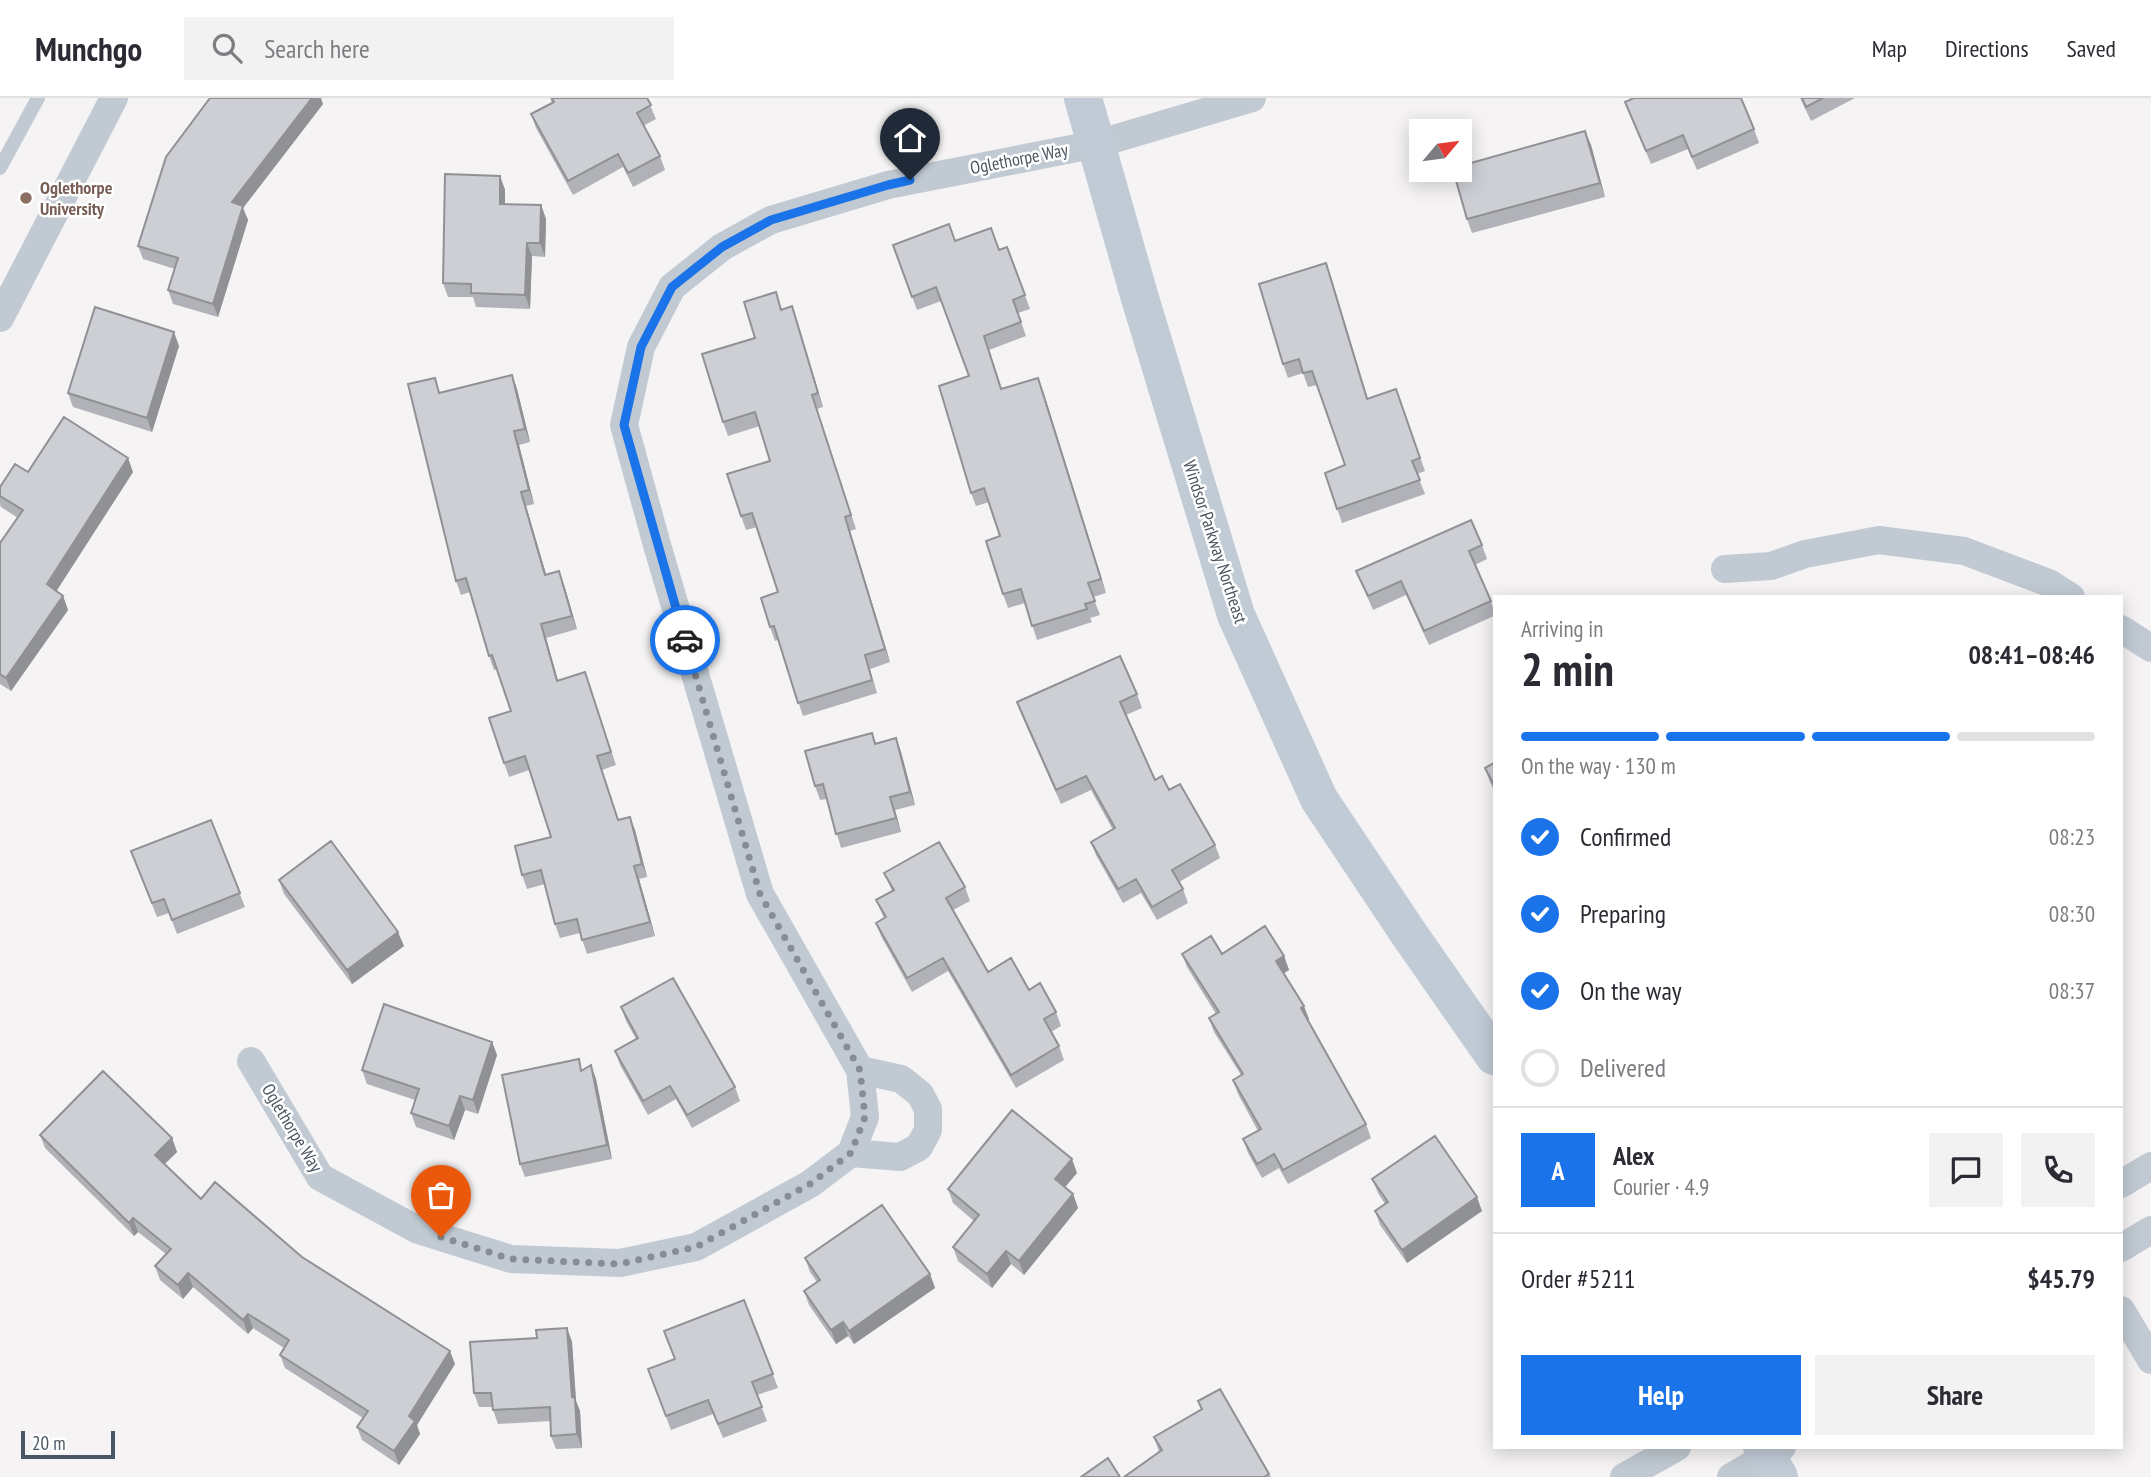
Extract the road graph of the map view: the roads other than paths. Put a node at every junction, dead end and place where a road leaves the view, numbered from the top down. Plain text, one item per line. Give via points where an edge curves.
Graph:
1 (38, 98) edge
2 (114, 98) edge
3 (1083, 98) edge
4 (1252, 98) edge
5 (1097, 144) junction
6 (0, 169) edge
7 (0, 318) edge
8 (1725, 569) dead end
9 (2068, 595) edge
10 (2123, 630) edge
11 (2151, 648) edge
12 (1493, 1055) edge
13 (251, 1061) dead end
14 (860, 1070) junction
15 (851, 1153) junction
16 (2151, 1166) edge
17 (2123, 1183) edge
18 (2151, 1230) edge
19 (2123, 1247) edge
20 (2123, 1313) edge
21 (2151, 1360) edge
22 (1673, 1449) edge
23 (1772, 1457) edge
24 (1624, 1477) edge
25 (1731, 1477) edge

1 - 6 lane
2 - 7 street
3 - 5 street, Windsor Parkway Northeast
4 - 5 street, Oglethorpe Way
5 - 12 street, Windsor Parkway Northeast via 1236,615 1319,799
5 - 14 street, Oglethorpe Way via 888,185 771,220 722,247 672,287 641,347 624,425 760,894
8 - 9 street via 1771,566 1805,554 1879,540 1964,551 2049,583
10 - 11 street
13 - 15 street, Oglethorpe Way via 320,1177 418,1230 511,1259 620,1264 696,1247 810,1184
14 - 15 street, Oglethorpe Way via 865,1117
14 - 15 street via 901,1079 920,1094 928,1109 928,1129 919,1147 900,1157
16 - 17 street
18 - 19 street
20 - 21 street
22 - 24 street
23 - 25 street

